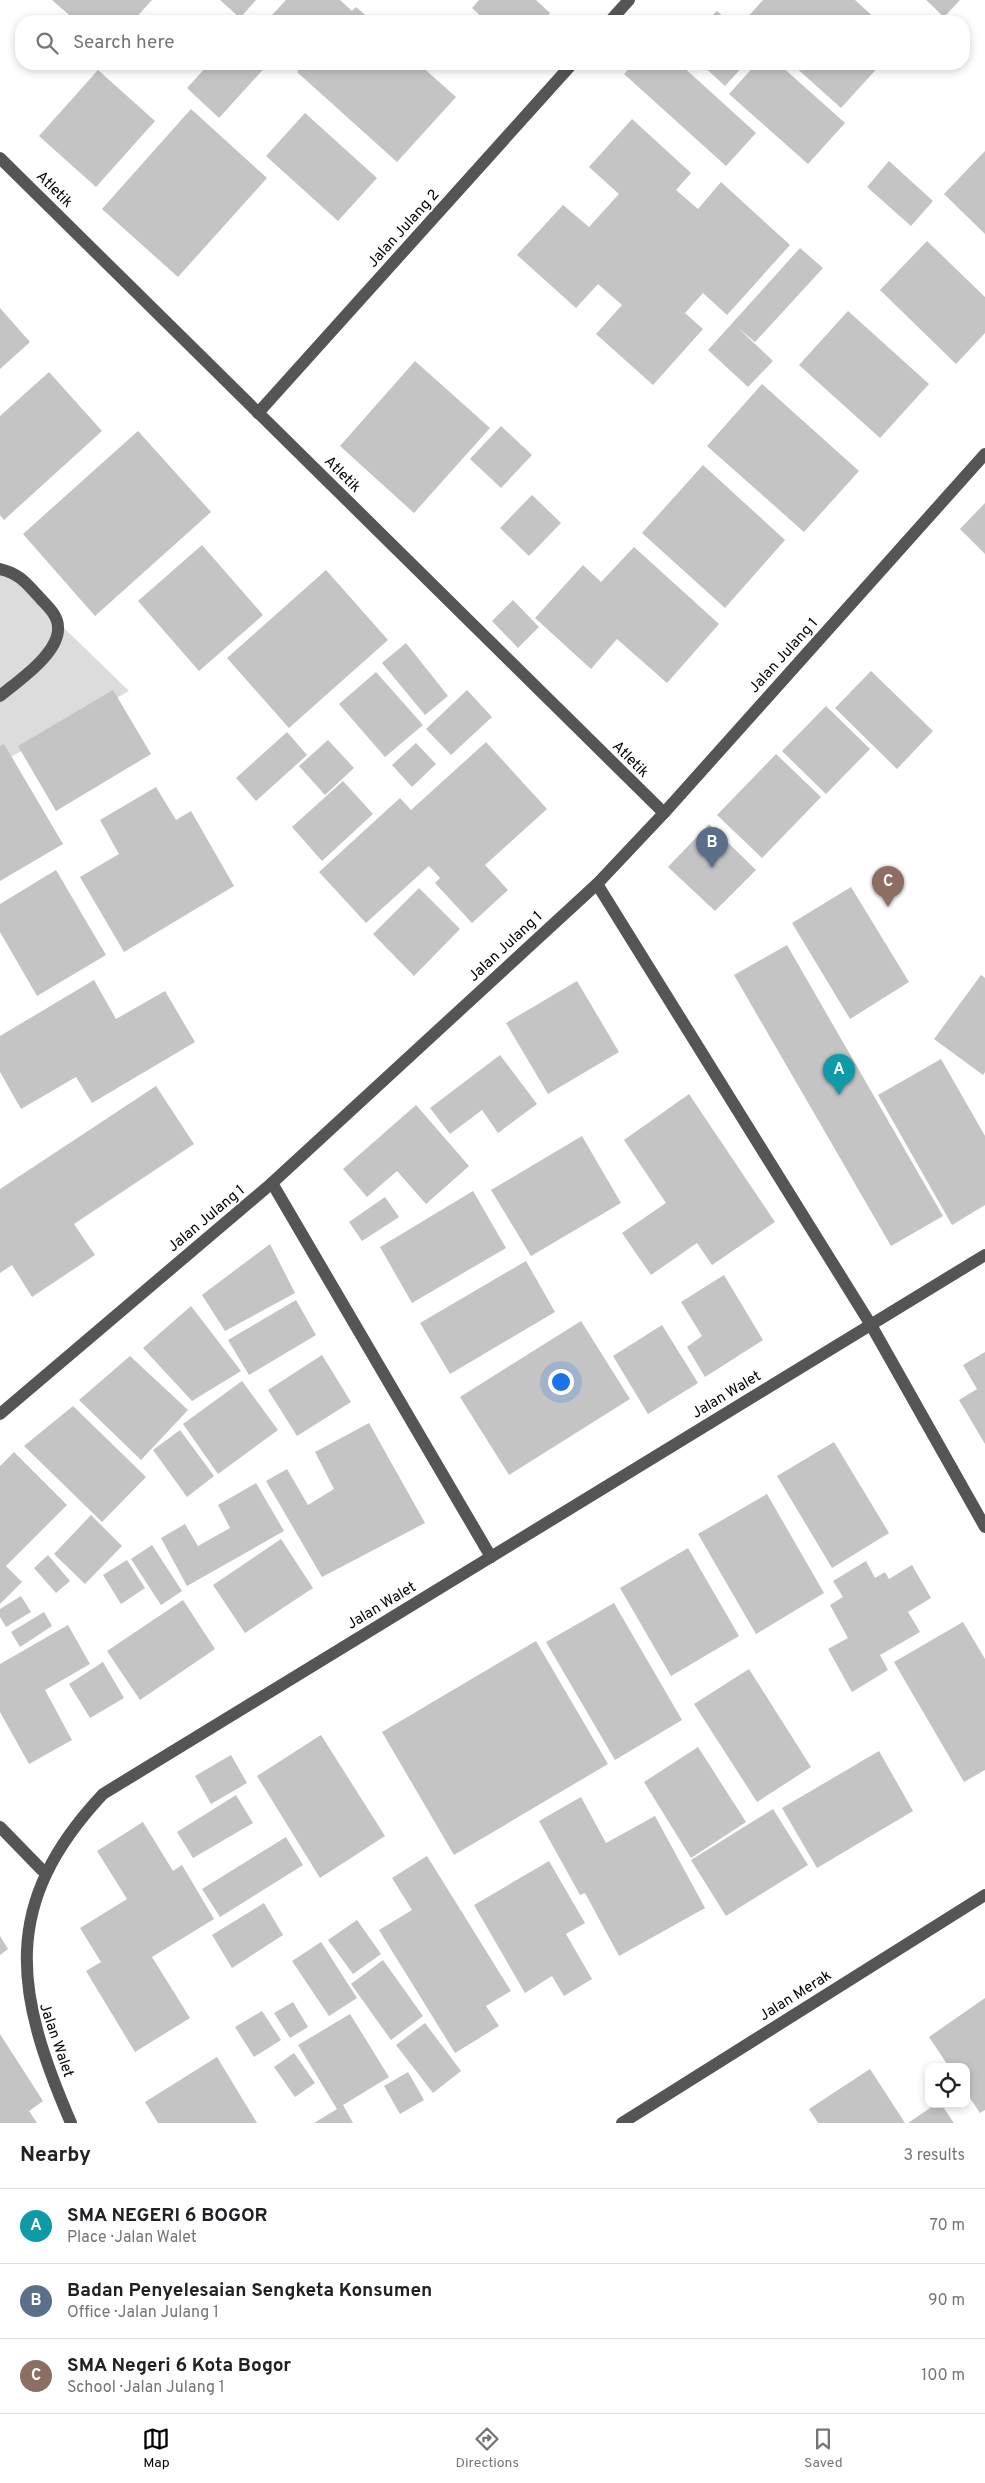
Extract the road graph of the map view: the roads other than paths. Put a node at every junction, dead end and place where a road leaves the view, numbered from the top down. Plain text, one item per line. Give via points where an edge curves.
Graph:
1 (629, 0) edge
2 (615, 15) edge
3 (567, 70) edge
4 (0, 158) edge
5 (258, 413) junction
6 (985, 454) edge
7 (0, 569) edge
8 (0, 696) edge
9 (664, 813) junction
10 (597, 884) junction
11 (272, 1183) junction
12 (985, 1255) edge
13 (871, 1325) junction
14 (0, 1414) edge
15 (985, 1527) edge
16 (491, 1557) junction
17 (0, 1827) edge
18 (42, 1870) junction
19 (985, 1895) edge
20 (71, 2123) edge
21 (622, 2123) edge

1 - 2 street
3 - 5 street, Jalan Julang 2
4 - 5 street, Atletik
5 - 9 street, Atletik
6 - 9 street, Jalan Julang 1
7 - 8 street via 19,576 54,614 58,627 56,641 48,654
9 - 10 street, Jalan Julang 1
10 - 11 street, Jalan Julang 1
10 - 13 street
11 - 14 street, Jalan Julang 1
11 - 16 street
12 - 13 street, Jalan Walet
13 - 15 street
13 - 16 street, Jalan Walet
16 - 18 street, Jalan Walet via 103,1794 78,1818
17 - 18 street
18 - 20 street, Jalan Walet via 26,1910 21,1963 28,2011
19 - 21 street, Jalan Merak

